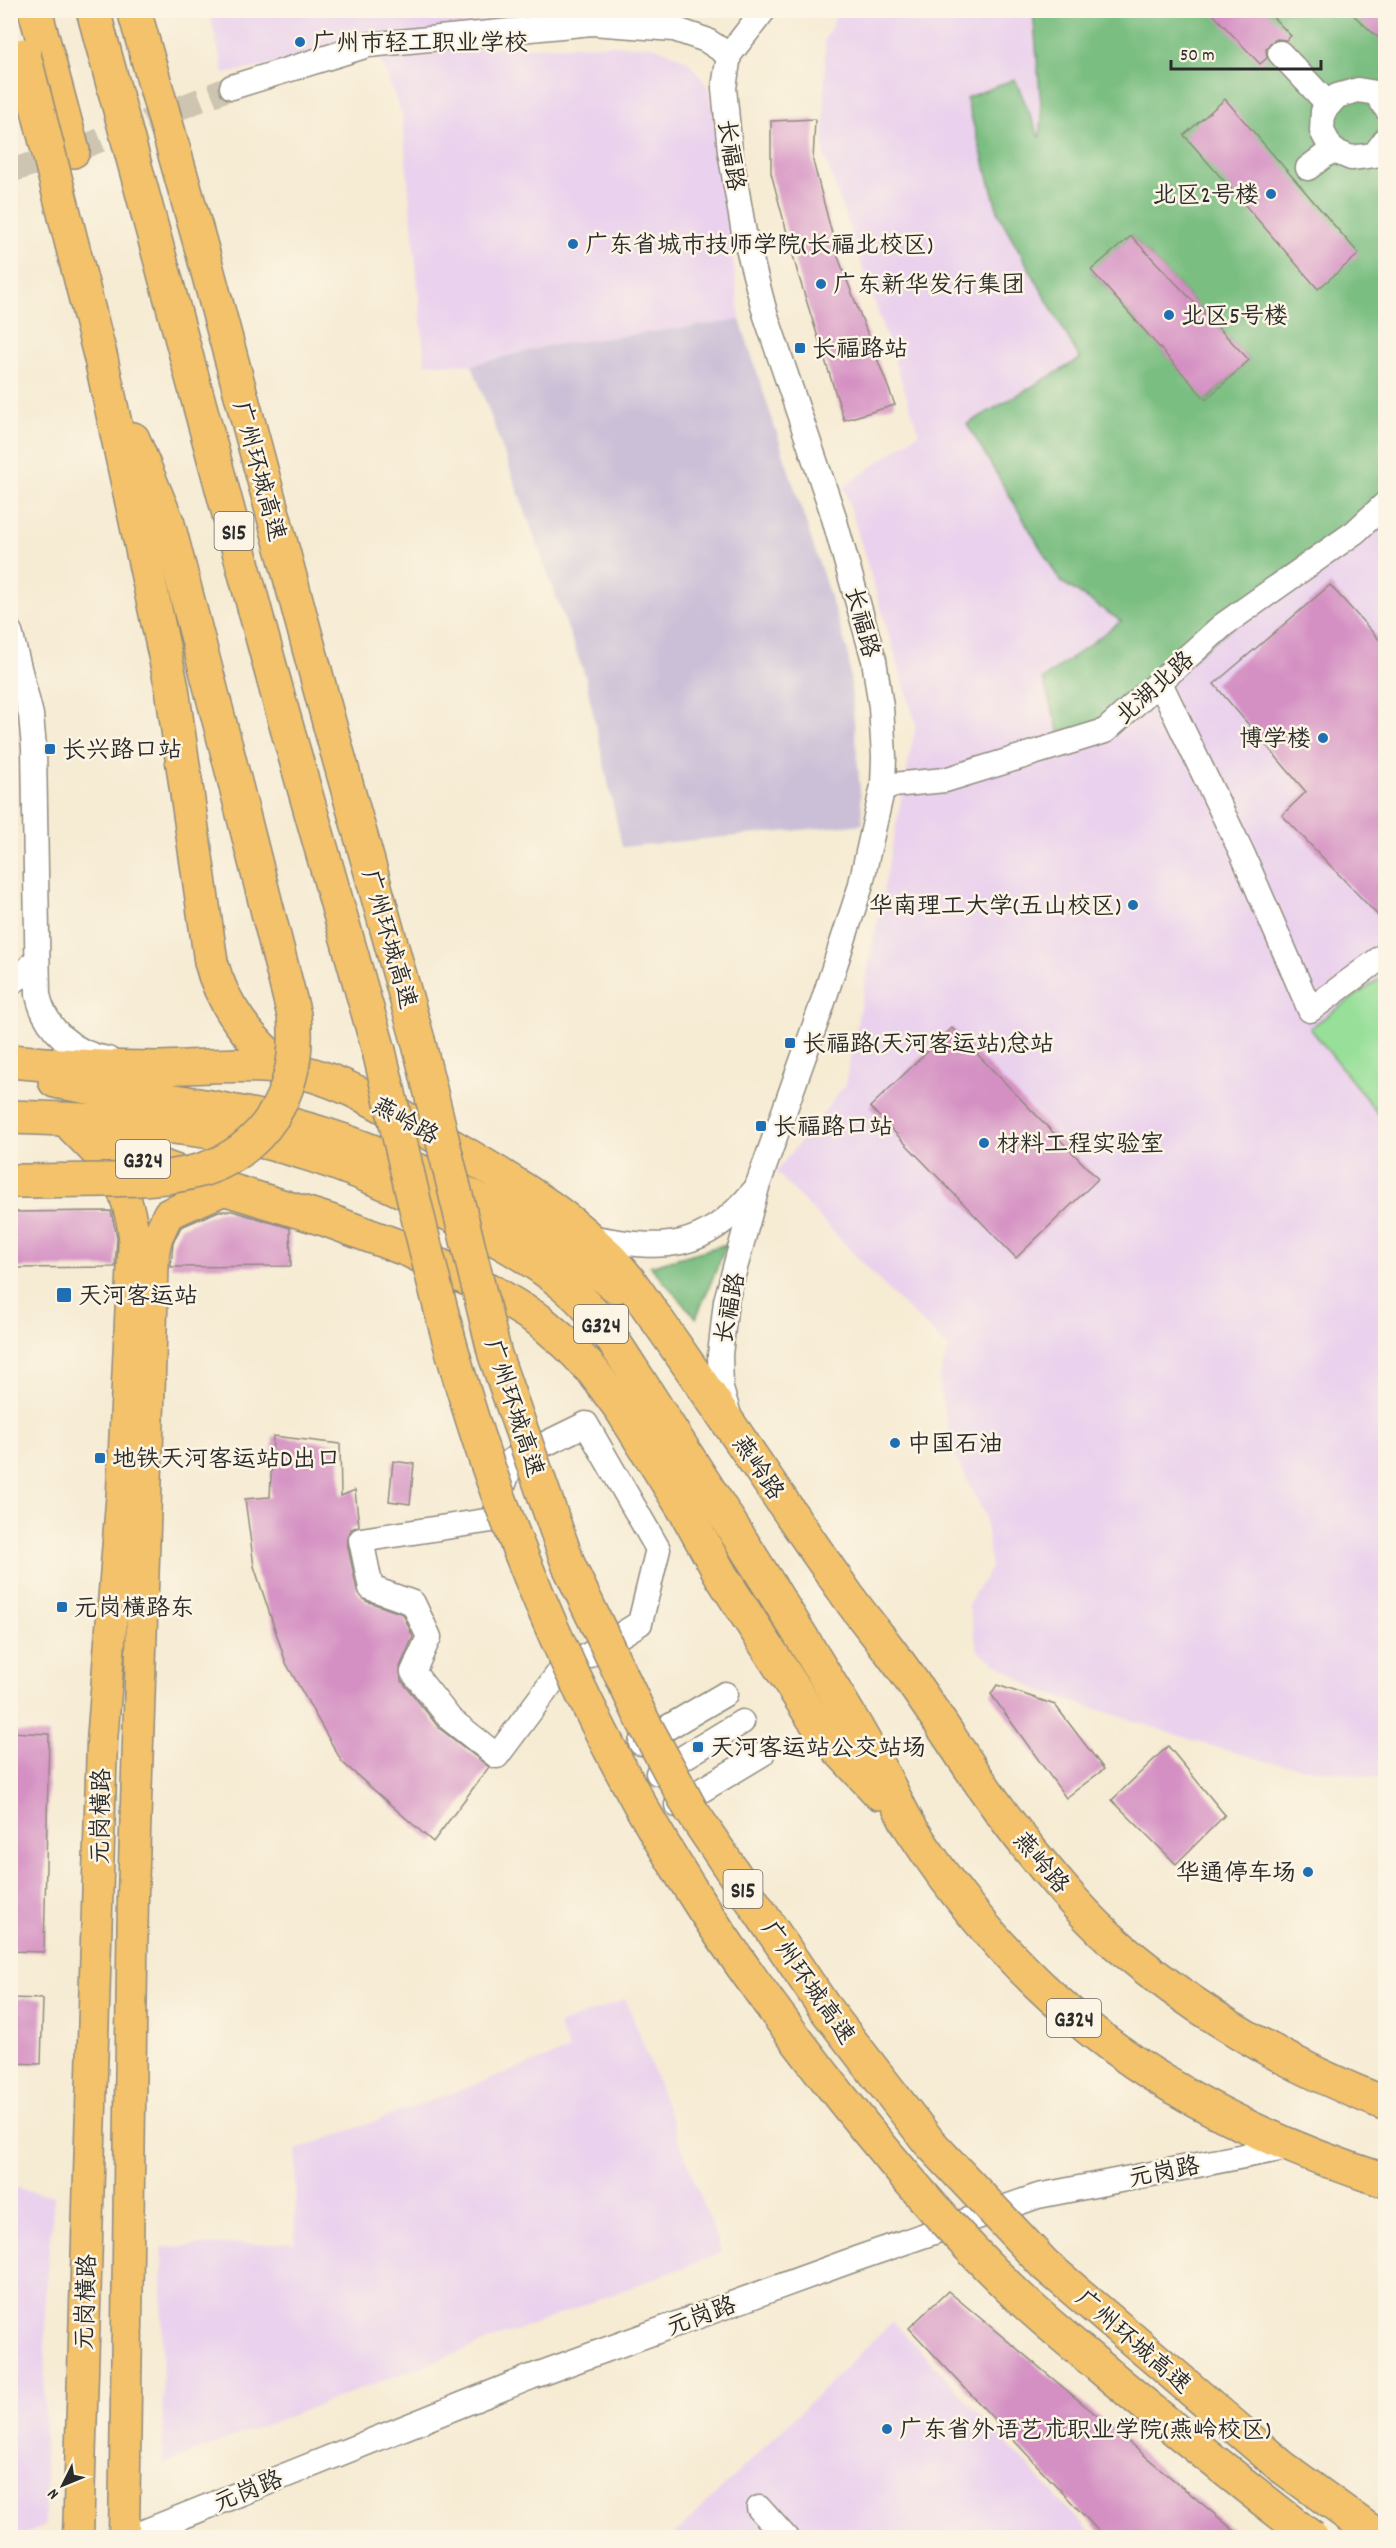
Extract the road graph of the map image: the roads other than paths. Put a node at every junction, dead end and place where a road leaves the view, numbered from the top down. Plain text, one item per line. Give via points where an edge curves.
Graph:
1 (11, 10) edge
2 (35, 10) edge
3 (93, 10) edge
4 (134, 10) edge
5 (764, 10) edge
6 (1280, 52) dead end
7 (729, 55) junction
8 (232, 87) tunnel mouth
9 (1382, 96) edge
10 (1329, 105) junction
11 (1332, 150) junction
12 (73, 151) dead end
13 (1382, 154) edge
14 (1308, 168) dead end
15 (101, 359) junction
16 (1386, 503) edge
17 (10, 632) edge
18 (1160, 683) junction
19 (883, 786) junction
20 (1386, 954) edge
21 (37, 959) junction
22 (10, 983) edge
23 (10, 1061) edge
24 (158, 1068) junction
25 (285, 1069) junction
26 (10, 1073) edge
27 (10, 1117) edge
28 (64, 1120) junction
29 (10, 1181) edge
30 (757, 1187) junction
31 (226, 1189) junction
32 (590, 1237) junction
33 (144, 1253) junction
34 (657, 1319) junction
35 (734, 1429) junction
36 (413, 1672) joint
37 (725, 1694) dead end
38 (742, 1722) dead end
39 (641, 1743) dead end
40 (762, 1754) dead end
41 (658, 1773) dead end
42 (677, 1805) dead end
43 (910, 1827) junction
44 (1386, 2104) edge
45 (1290, 2147) junction
46 (1386, 2181) edge
47 (759, 2508) dead end
48 (1386, 2523) edge
49 (78, 2538) edge
50 (124, 2538) edge
51 (129, 2538) edge
52 (786, 2538) edge
53 (1312, 2538) edge
54 (1371, 2538) edge
55 (1380, 2538) edge

1 - 15 highway, bridge
2 - 12 highway
3 - 53 highway, 广州环城高速 / S15, bridge via 281,707 379,1051 449,1347 498,1496 592,1710 656,1831 702,1907 811,2060 865,2127 1019,2298 1141,2402
4 - 55 highway, 广州环城高速 / S15, bridge via 418,1040 495,1355 569,1566 643,1721 691,1810 824,2007 922,2133 1045,2265 1281,2466
5 - 7 street
6 - 10 street
7 - 8 street via 706,40 674,29 592,23 368,45
7 - 19 street, 长福路 via 724,88 744,233 765,313 832,511 874,660 882,707
9 - 10 street via 1358,90 1337,96
10 - 11 street via 1323,111 1322,131
11 - 13 street via 1351,158
11 - 14 street
15 - 25 highway via 172,688 205,926 216,978 248,1032
15 - 29 highway, bridge via 168,524 294,1015 293,1064 281,1101 269,1121 249,1143 222,1162 194,1173 161,1179
16 - 18 street, 北湖北路 via 1355,532 1223,625
17 - 21 street via 31,714 34,748
18 - 19 street, 北湖北路 via 1105,730 945,780
18 - 20 street via 1244,855 1310,1010
19 - 30 street, 长福路 via 850,920
21 - 22 street
21 - 24 street via 41,1008 65,1040 99,1058
23 - 24 highway, 燕岭路 / G324
24 - 25 highway, 燕岭路 / G324
25 - 32 highway, 燕岭路 / G324 via 333,1083 386,1108 519,1187
26 - 34 highway via 249,1115 372,1150 432,1176 544,1236 603,1275
27 - 28 highway, G324
28 - 31 highway, G324 via 122,1150
28 - 33 main road, 元岗横路 via 118,1180
28 - 43 highway, G324 via 147,1124 214,1133 320,1158 428,1203 551,1273 606,1330 638,1379 826,1676
30 - 32 street, 长福路 via 734,1214 709,1232 682,1243 658,1247
30 - 35 street, 长福路 via 721,1328 721,1389
31 - 33 main road, 元岗横路 via 168,1214 157,1238
31 - 43 highway, G324 via 408,1250 490,1290 539,1320 567,1344 592,1370 649,1450 722,1577 813,1718
32 - 34 highway, 燕岭路 / G324 via 609,1255
33 - 49 main road, 元岗横路 via 102,1742
33 - 50 main road, 元岗横路
34 - 35 highway, 燕岭路 / G324
35 - 44 highway, 燕岭路 / G324 via 995,1803 1029,1849 1087,1914 1118,1946 1238,2032 1311,2072
36 - 36 street via 450,1719 497,1756 558,1674 640,1623 658,1549 586,1424 512,1460 492,1520 361,1540 371,1588 413,1603 429,1637
37 - 39 street
38 - 41 street
40 - 42 street
43 - 45 highway, G324 via 977,1920 1062,2009 1099,2039 1175,2089
45 - 46 highway, G324
45 - 51 street, 元岗路 via 1038,2196 531,2377
47 - 52 street
48 - 54 street

